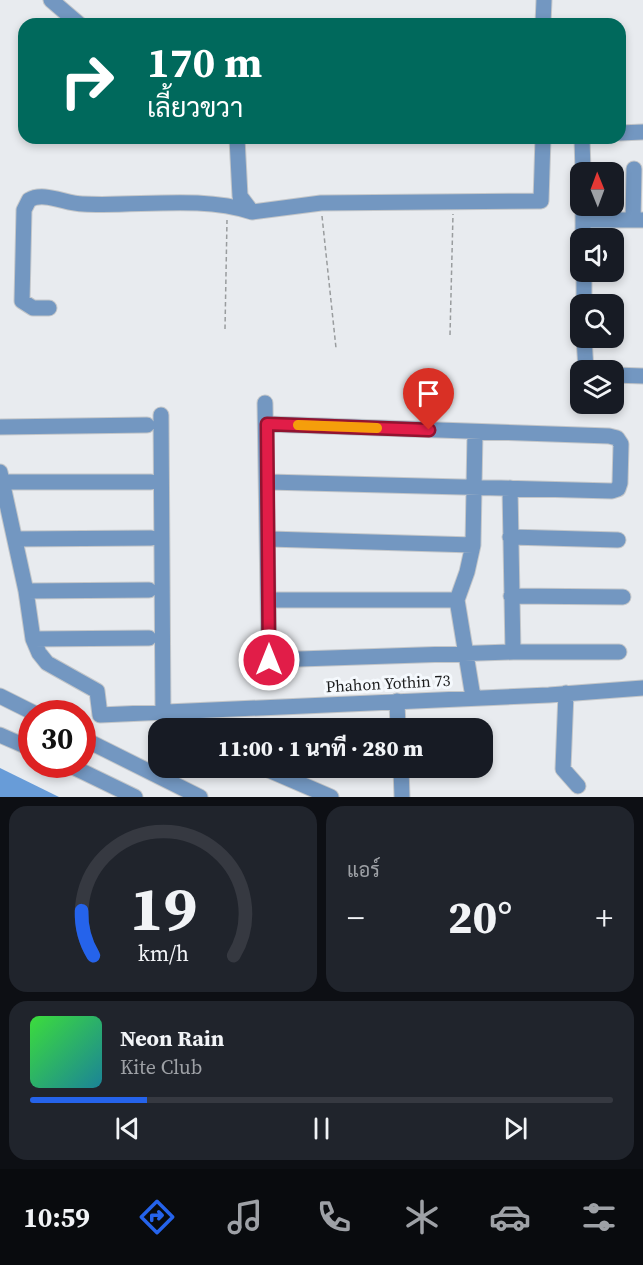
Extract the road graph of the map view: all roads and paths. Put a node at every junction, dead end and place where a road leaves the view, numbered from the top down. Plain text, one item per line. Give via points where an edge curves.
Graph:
1 (51, 0) edge
2 (544, 0) edge
3 (71, 18) edge
4 (543, 18) edge
5 (643, 132) edge
6 (626, 133) edge
7 (237, 144) edge
8 (543, 144) edge
9 (582, 144) edge
10 (583, 162) edge
11 (634, 169) dead end
12 (321, 203) junction
13 (227, 204) junction
14 (453, 204) junction
15 (252, 212) junction
16 (607, 216) edge
17 (638, 220) edge
18 (49, 308) dead end
19 (225, 329) dead end
20 (450, 335) dead end
21 (336, 348) dead end
22 (624, 375) edge
23 (643, 376) edge
24 (265, 403) dead end
25 (160, 416) dead end
26 (147, 424) dead end
27 (267, 424) junction
28 (0, 427) edge
29 (475, 432) junction
30 (1, 477) edge
31 (151, 482) dead end
32 (268, 482) junction
33 (472, 487) junction
34 (510, 488) junction
35 (510, 537) junction
36 (151, 538) dead end
37 (15, 539) junction
38 (269, 539) junction
39 (618, 540) dead end
40 (473, 545) junction
41 (149, 590) dead end
42 (26, 591) junction
43 (511, 596) junction
44 (623, 597) dead end
45 (270, 600) junction
46 (457, 600) junction
47 (149, 638) dead end
48 (33, 639) junction
49 (513, 652) junction
50 (619, 652) dead end
51 (468, 654) junction
52 (643, 688) edge
53 (566, 693) junction
54 (0, 696) edge
55 (473, 697) junction
56 (397, 701) junction
57 (18, 705) edge
58 (163, 712) junction
59 (398, 718) edge
60 (0, 735) edge
61 (18, 743) edge
62 (96, 745) edge
63 (96, 778) edge
64 (287, 778) edge
65 (401, 778) edge
66 (578, 786) dead end
67 (135, 797) edge
68 (200, 797) edge
69 (331, 797) edge
70 (402, 797) edge

1 - 3 street
2 - 4 street
5 - 6 street
7 - 15 street via 240,196
8 - 14 street via 541,201
9 - 10 street
11 - 17 street
12 - 14 street
12 - 15 street
12 - 21 path
13 - 15 street
13 - 18 street via 81,204 33,198 24,210 21,291 26,306
13 - 19 path
14 - 20 path
16 - 17 street
22 - 23 street
24 - 27 street
25 - 58 street
26 - 28 street
27 - 29 street
27 - 32 street
29 - 33 street
29 - 34 street via 609,436 621,444 618,489
30 - 31 street
30 - 37 street
32 - 33 street
32 - 38 street
33 - 34 street
33 - 40 street
34 - 35 street
35 - 39 street
35 - 43 street
36 - 37 street
37 - 42 street
38 - 40 street
38 - 45 street
40 - 46 street
41 - 42 street
42 - 48 street
43 - 44 street
43 - 49 street
45 - 46 street
45 - 51 street via 269,660
46 - 51 street
47 - 48 street
48 - 58 street, Phahon Yothin 73 via 46,663 98,691 100,715
49 - 50 street
49 - 51 street
51 - 55 street
52 - 53 street, Phahon Yothin 73
53 - 55 street, Phahon Yothin 73
53 - 66 street via 563,769
54 - 57 street
55 - 56 street, Phahon Yothin 73
56 - 58 street, Phahon Yothin 73
56 - 59 street
60 - 61 street
62 - 68 street
63 - 67 street
64 - 69 street
65 - 70 street

